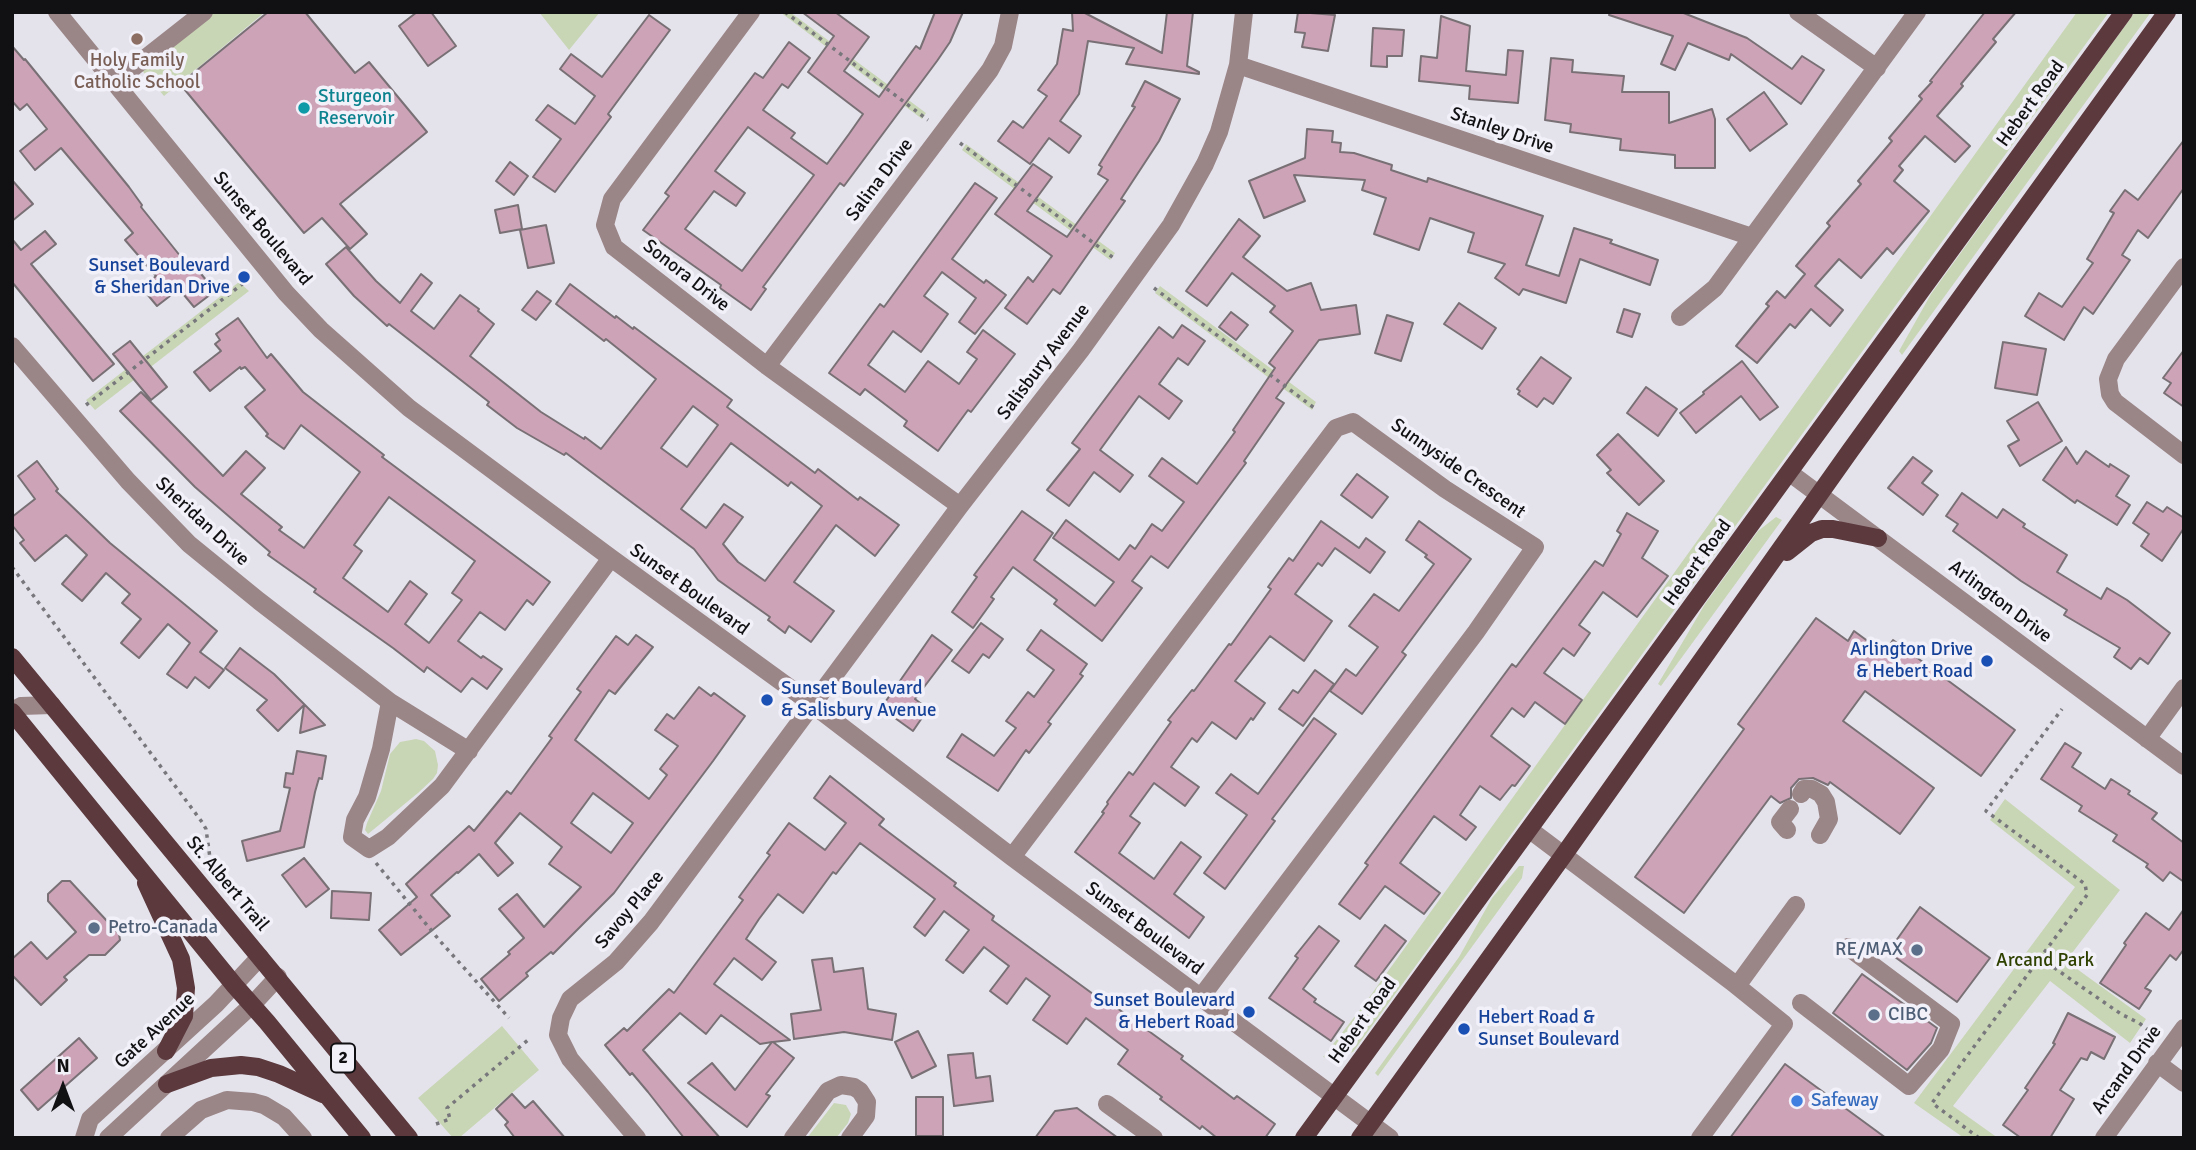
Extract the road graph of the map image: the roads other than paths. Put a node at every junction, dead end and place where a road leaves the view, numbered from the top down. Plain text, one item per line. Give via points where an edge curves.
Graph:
1 (57, 12) edge
2 (204, 12) edge
3 (751, 12) edge
4 (1010, 12) edge
5 (1244, 12) edge
6 (1798, 12) edge
7 (1917, 12) edge
8 (2123, 12) edge
9 (2167, 12) edge
10 (1238, 65) junction
11 (1877, 68) junction
12 (115, 82) junction
13 (1752, 237) junction
14 (2184, 267) edge
15 (1680, 317) dead end
16 (12, 346) edge
17 (767, 366) junction
18 (2184, 455) edge
19 (1790, 473) junction
20 (1819, 494) junction
21 (960, 506) junction
22 (1878, 538) junction
23 (611, 558) junction
24 (1766, 570) junction
25 (12, 657) edge
26 (2184, 688) edge
27 (390, 702) junction
28 (812, 704) junction
29 (52, 705) junction
30 (12, 711) edge
31 (2147, 739) junction
32 (469, 751) junction
33 (2184, 766) edge
34 (1801, 794) dead end
35 (1790, 809) dead end
36 (1530, 830) junction
37 (1787, 830) dead end
38 (1820, 835) dead end
39 (1563, 856) junction
40 (1012, 857) junction
41 (140, 867) junction
42 (1796, 905) dead end
43 (1848, 947) dead end
44 (260, 957) junction
45 (278, 978) junction
46 (235, 986) junction
47 (1737, 986) junction
48 (1201, 997) junction
49 (1801, 1003) dead end
50 (252, 1005) junction
51 (2184, 1028) edge
52 (166, 1051) junction
53 (2157, 1063) junction
54 (2184, 1083) edge
55 (167, 1084) junction
56 (328, 1096) junction
57 (1334, 1096) junction
58 (1107, 1104) dead end
59 (1365, 1131) edge
60 (84, 1138) edge
61 (108, 1138) edge
62 (169, 1138) edge
63 (303, 1138) edge
64 (362, 1138) edge
65 (409, 1138) edge
66 (637, 1138) edge
67 (793, 1138) edge
68 (850, 1138) edge
69 (1154, 1138) edge
70 (1304, 1138) edge
71 (1390, 1138) edge
72 (1700, 1138) edge
73 (2104, 1138) edge

1 - 12 street, Sunset Boulevard
2 - 12 street
3 - 17 street, Sonora Drive via 612,199 605,225 614,247
4 - 17 street, Salina Drive via 1003,46 990,70
5 - 10 street, Salisbury Avenue
6 - 11 street
7 - 11 street
8 - 19 main road, Hebert Road
9 - 20 main road
10 - 13 street, Stanley Drive
10 - 21 street, Salisbury Avenue via 1210,154 1171,225
11 - 13 street
12 - 23 street, Sunset Boulevard via 321,330 409,408
13 - 15 street via 1715,288
14 - 18 street via 2116,359 2108,386 2122,409
16 - 27 street, Sheridan Drive via 189,544
17 - 21 street, Sonora Drive
19 - 20 street, Arlington Drive
19 - 36 main road, Hebert Road
20 - 22 street, Arlington Drive
20 - 24 main road
21 - 28 street, Salisbury Avenue
22 - 24 main road via 1822,529 1801,539
22 - 31 street, Arlington Drive
23 - 28 street, Sunset Boulevard
23 - 32 street
24 - 39 main road
25 - 29 main road, St. Albert Trail / 2
26 - 31 street
27 - 32 street, Sheridan Drive
27 - 32 street via 381,749 352,838 369,849 442,786
28 - 40 street, Sunset Boulevard
28 - 66 street, Savoy Place via 651,922 616,962 570,999 561,1017 558,1035 570,1059
29 - 30 street via 21,706
29 - 44 main road, St. Albert Trail / 2
30 - 41 main road, 2
31 - 33 street, Arlington Drive
34 - 38 street via 1812,789 1826,802 1829,819
35 - 37 street via 1780,822
36 - 39 street
36 - 57 main road, Hebert Road
39 - 47 street
39 - 59 main road
40 - 48 street, Sunset Boulevard
40 - 48 street, Sunnyside Crescent via 1336,428 1353,422 1535,547
41 - 46 main road, 2
41 - 52 main road via 181,959 186,988 184,1016
42 - 47 street
43 - 49 street via 1951,1024 1941,1049 1909,1086
44 - 45 main road, St. Albert Trail / 2
44 - 46 street, Gate Avenue
45 - 50 street
45 - 65 main road, St. Albert Trail / 2
46 - 50 main road, 2
46 - 52 street, Gate Avenue
47 - 72 street via 1784,1024
48 - 57 street, Sunset Boulevard
50 - 55 street
50 - 56 main road, 2
51 - 53 street, Arcand Drive
52 - 60 street, Gate Avenue via 90,1119
53 - 54 street
53 - 73 street, Arcand Drive
55 - 56 main road via 211,1068 241,1065 279,1074
55 - 61 street
56 - 64 main road, 2
57 - 59 street, Sunset Boulevard
57 - 70 main road, Hebert Road
58 - 69 street
59 - 71 street, Sunset Boulevard
62 - 63 street via 201,1110 227,1100 264,1105 284,1117
67 - 68 street via 828,1091 848,1085 860,1091 867,1102 863,1122

